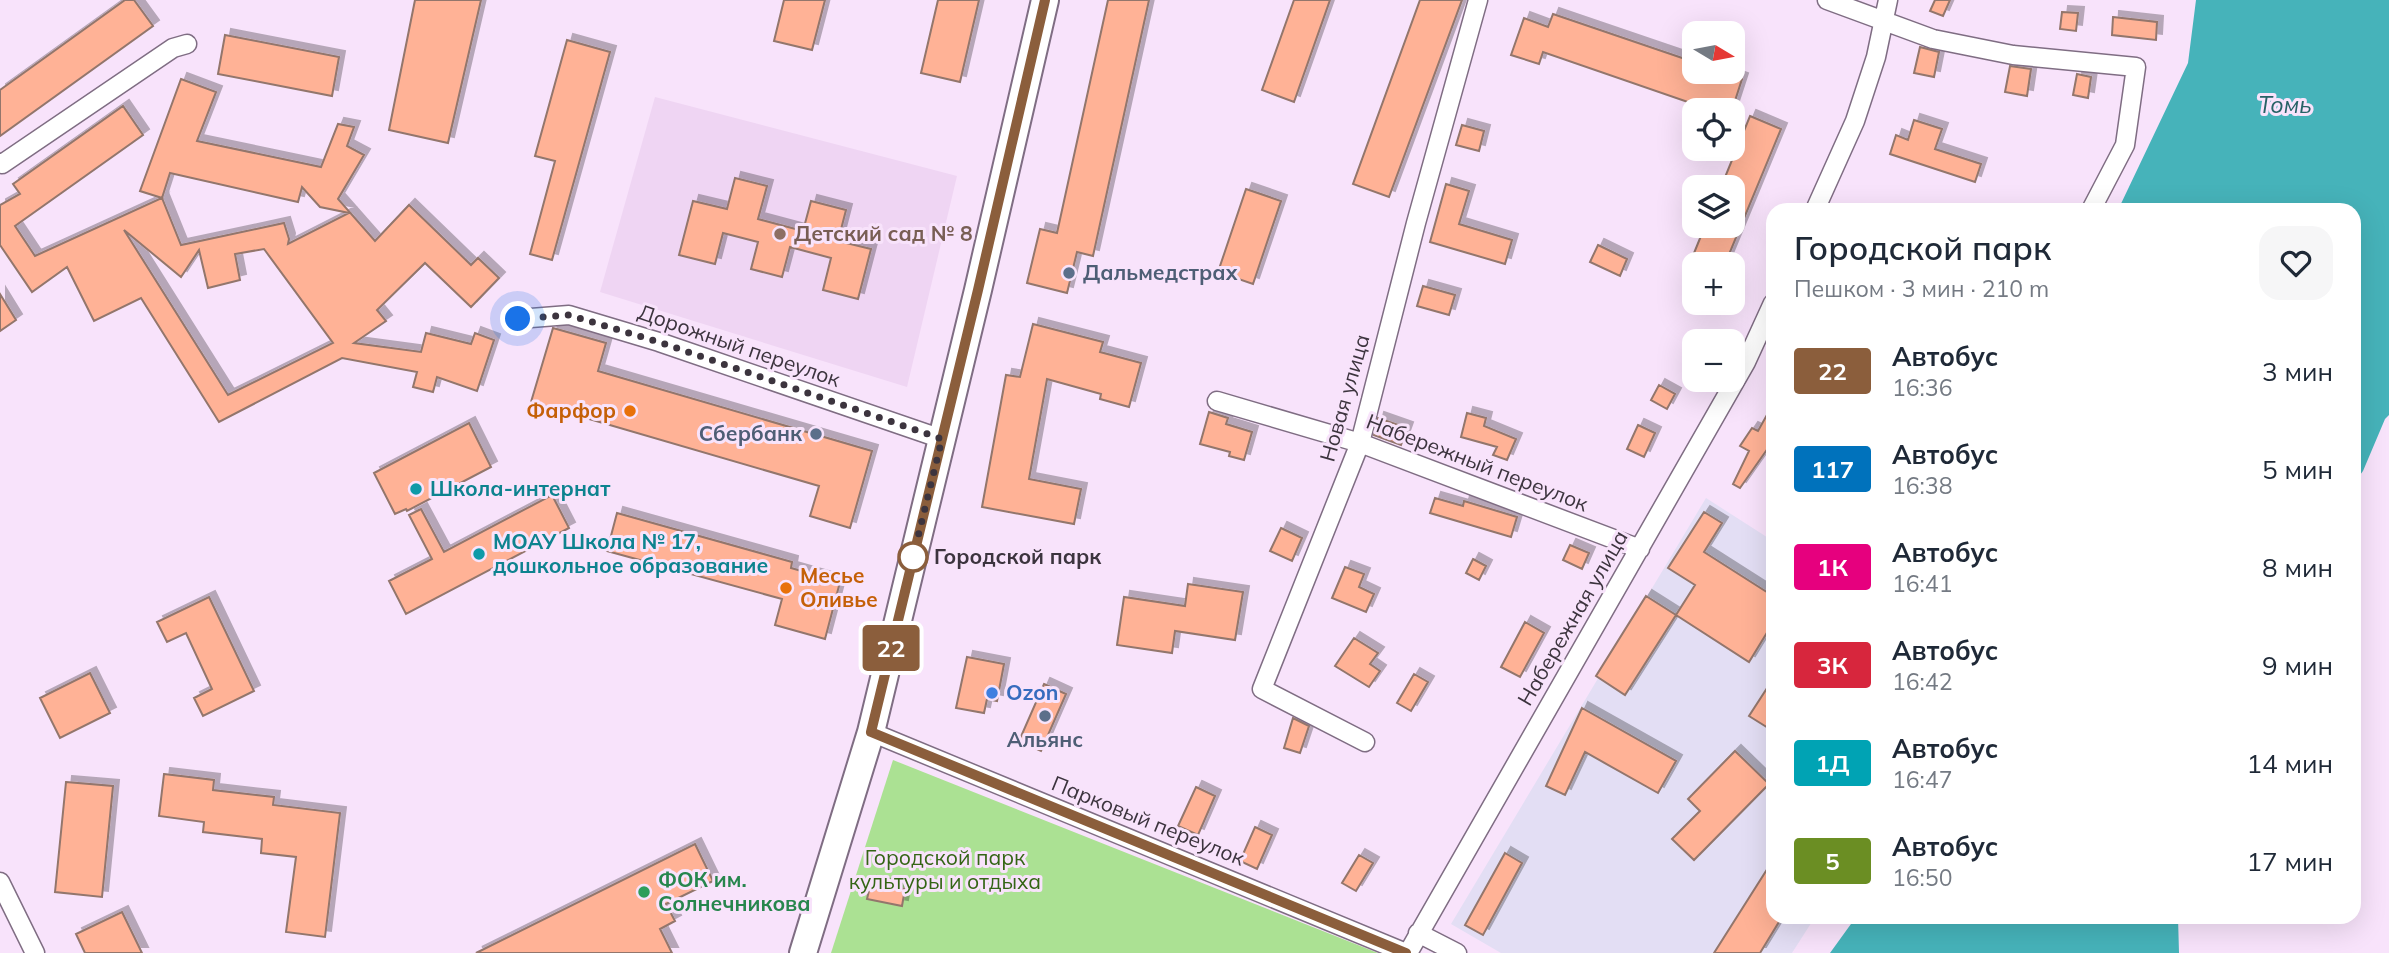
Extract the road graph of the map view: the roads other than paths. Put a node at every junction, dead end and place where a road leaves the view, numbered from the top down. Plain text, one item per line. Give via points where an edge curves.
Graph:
1 (1045, 0) edge
2 (1478, 0) edge
3 (1827, 0) edge
4 (1888, 0) edge
5 (1884, 20) junction
6 (187, 44) dead end
7 (0, 163) edge
8 (1818, 203) edge
9 (2095, 203) edge
10 (1766, 318) edge
11 (518, 319) dead end
12 (1217, 401) dead end
13 (942, 439) junction
14 (1360, 443) junction
15 (1640, 549) junction
16 (871, 732) junction
17 (1365, 742) dead end
18 (0, 882) edge
19 (1418, 933) junction
20 (35, 953) edge
21 (803, 953) edge
22 (1407, 953) edge
23 (1457, 953) edge

1 - 13 main road
2 - 14 street, Новая улица
3 - 5 street
4 - 5 street
5 - 8 street via 1856,121
5 - 9 street via 1933,38 2013,55 2136,67 2125,145
6 - 7 street via 173,48
10 - 15 street, Набережная улица
11 - 13 street, Дорожный переулок via 569,315
12 - 14 street, Набережный переулок
13 - 16 main road
14 - 15 street, Набережный переулок
14 - 17 street, Новая улица via 1262,689
15 - 19 street, Набережная улица
16 - 21 main road
16 - 22 street, Парковый переулок
18 - 20 street
19 - 22 street, Набережная улица
19 - 23 street

